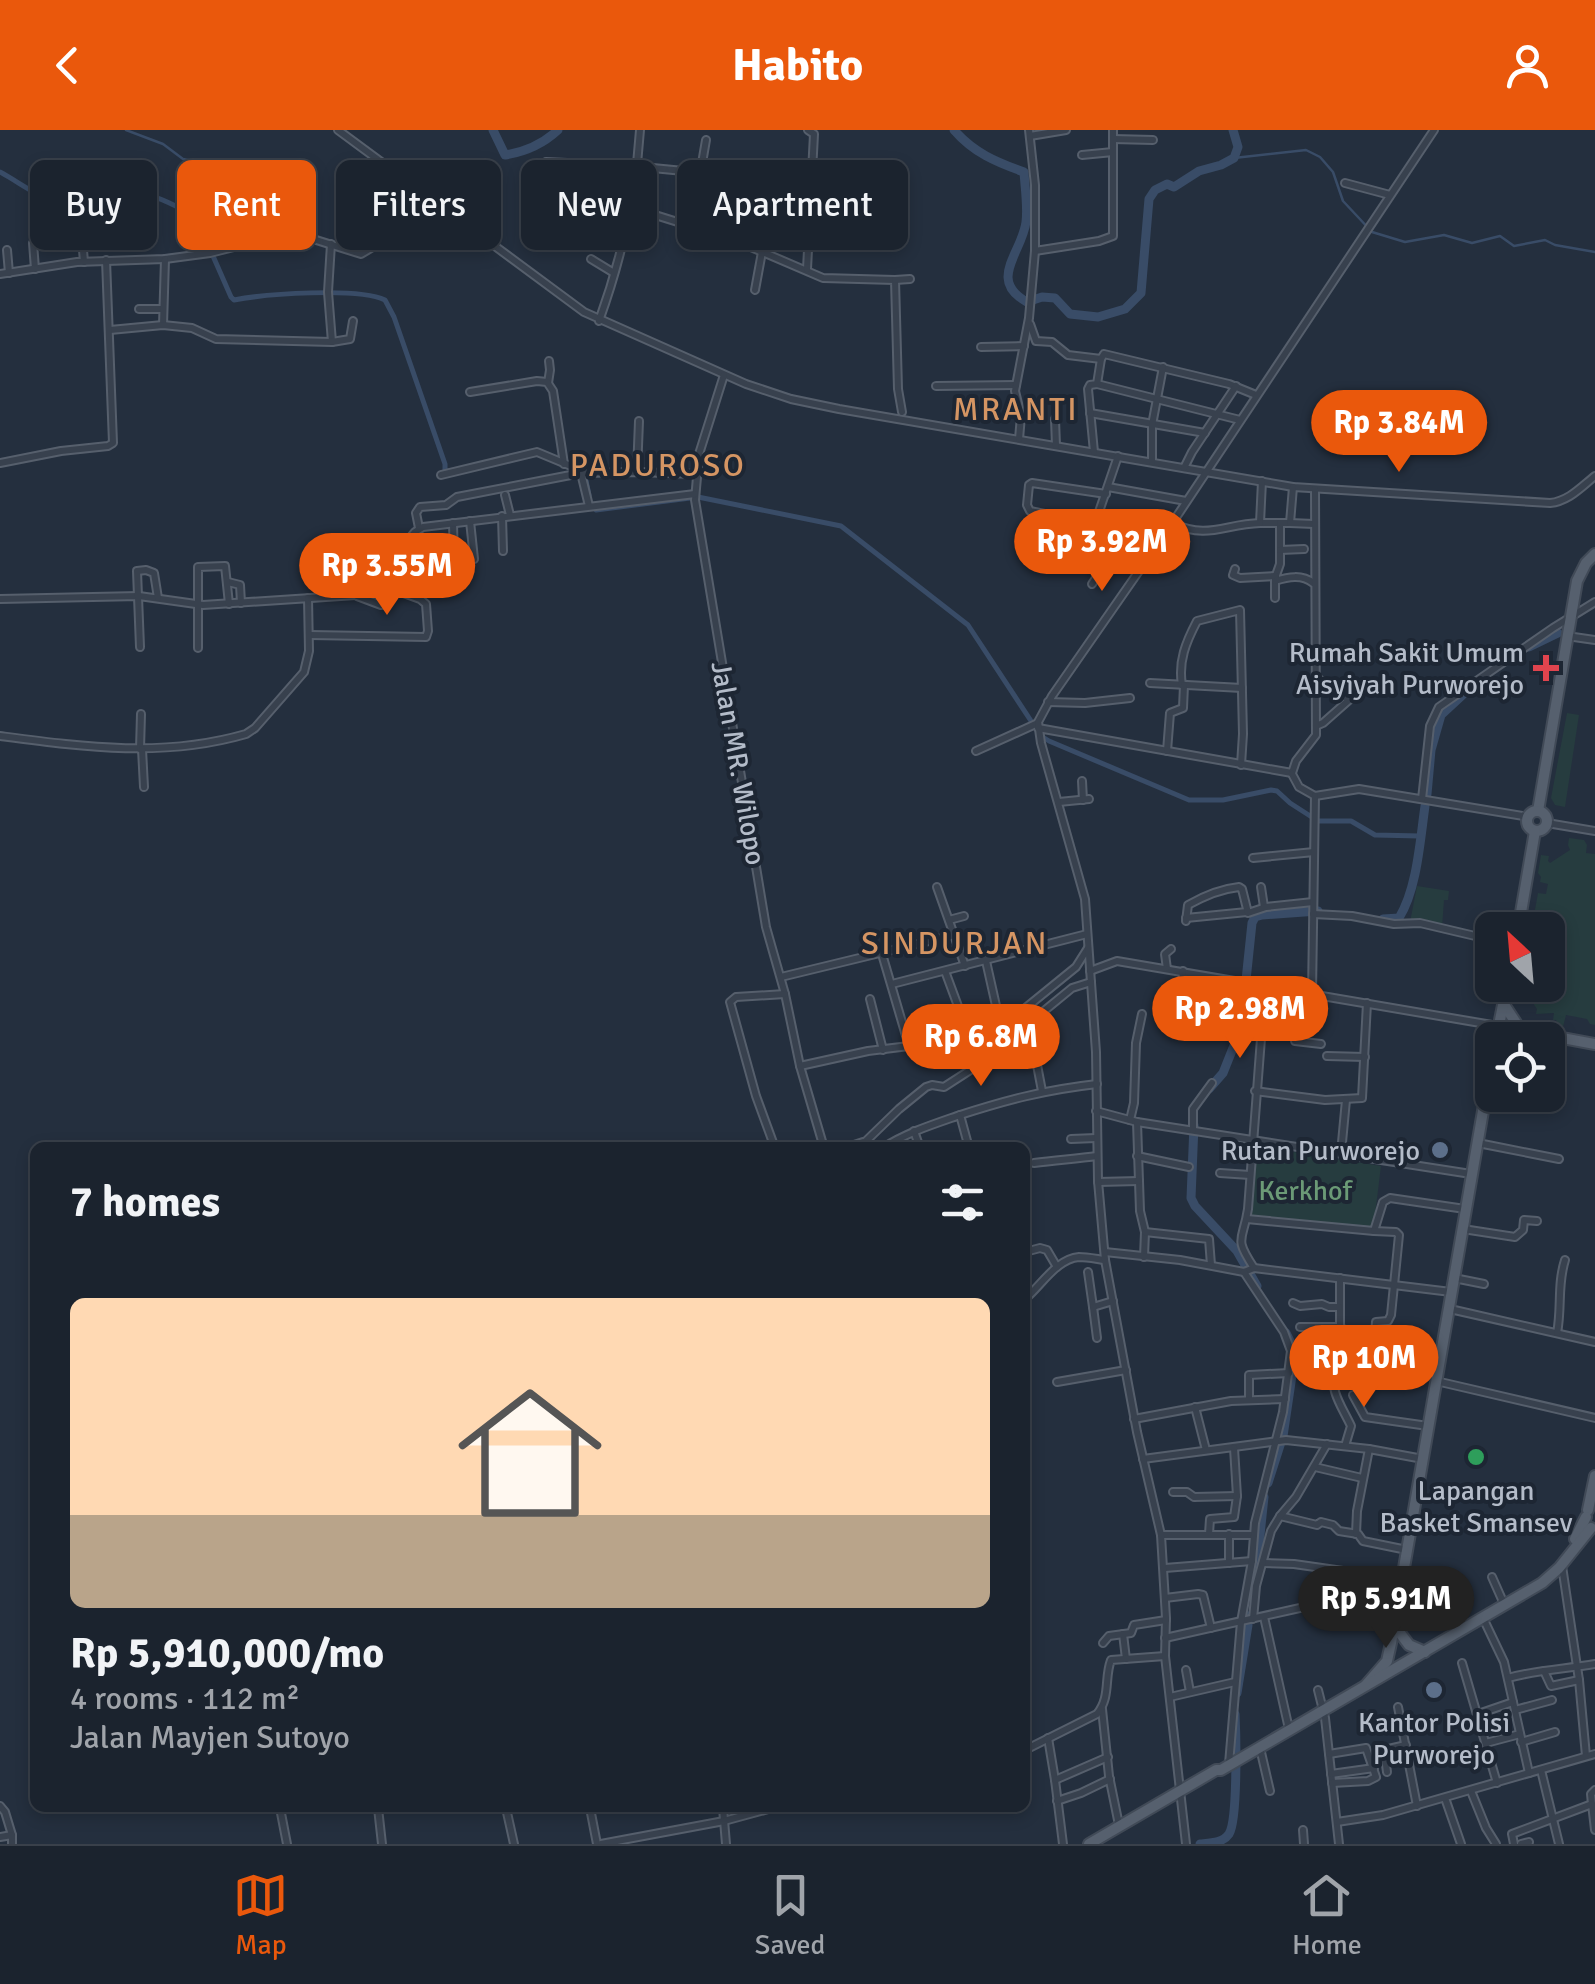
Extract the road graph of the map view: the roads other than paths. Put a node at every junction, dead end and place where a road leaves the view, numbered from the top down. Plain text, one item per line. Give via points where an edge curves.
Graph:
1 (338, 130) edge
2 (640, 130) edge
3 (808, 130) edge
4 (1066, 130) edge
5 (1434, 130) edge
6 (1029, 133) edge
7 (1113, 135) edge
8 (1134, 135) edge
9 (706, 140) dead end
10 (1153, 140) dead end
11 (1113, 152) junction
12 (1082, 155) dead end
13 (378, 160) edge
14 (637, 160) edge
15 (703, 160) edge
16 (813, 160) edge
17 (1346, 183) dead end
18 (1390, 195) junction
19 (331, 244) junction
20 (336, 246) edge
21 (7, 250) dead end
22 (34, 250) edge
23 (83, 250) edge
24 (498, 250) edge
25 (620, 250) edge
26 (757, 250) edge
27 (808, 250) edge
28 (1035, 251) junction
29 (762, 252) junction
30 (591, 258) dead end
31 (166, 259) junction
32 (106, 260) junction
33 (84, 262) junction
34 (35, 269) junction
35 (807, 270) junction
36 (614, 273) junction
37 (4, 274) edge
38 (910, 278) dead end
39 (896, 280) junction
40 (756, 290) dead end
41 (163, 308) junction
42 (139, 309) dead end
43 (1029, 318) junction
44 (353, 321) dead end
45 (600, 321) junction
46 (163, 326) junction
47 (110, 330) junction
48 (332, 342) junction
49 (1024, 346) junction
50 (981, 347) dead end
51 (1101, 359) junction
52 (549, 361) dead end
53 (1163, 367) junction
54 (724, 375) junction
55 (548, 383) junction
56 (1097, 384) junction
57 (1016, 385) junction
58 (936, 386) dead end
59 (1236, 386) junction
60 (470, 392) dead end
61 (1256, 395) junction
62 (1158, 398) junction
63 (902, 412) dead end
64 (1090, 413) junction
65 (1220, 413) junction
66 (1055, 419) dead end
67 (1240, 420) junction
68 (639, 421) dead end
69 (1152, 425) junction
70 (1205, 434) junction
71 (1019, 439) junction
72 (1056, 446) junction
73 (1094, 452) junction
74 (1118, 456) junction
75 (564, 462) junction
76 (1152, 462) junction
77 (0, 463) edge
78 (1184, 468) junction
79 (1206, 471) junction
80 (584, 472) junction
81 (638, 472) junction
82 (696, 474) junction
83 (441, 476) dead end
84 (1595, 476) edge
85 (1262, 481) junction
86 (1292, 486) junction
87 (1107, 490) junction
88 (1315, 490) junction
89 (505, 496) dead end
90 (695, 497) junction
91 (1186, 501) junction
92 (590, 506) junction
93 (506, 516) junction
94 (470, 520) junction
95 (1096, 521) junction
96 (453, 523) junction
97 (1172, 523) junction
98 (1260, 523) junction
99 (1280, 523) junction
100 (1290, 523) junction
101 (1314, 524) junction
102 (419, 528) junction
103 (1166, 531) junction
104 (1280, 550) junction
105 (1304, 550) dead end
106 (503, 551) dead end
107 (346, 552) dead end
108 (1113, 553) junction
109 (1595, 554) edge
110 (474, 560) dead end
111 (1147, 560) junction
112 (454, 561) dead end
113 (1234, 569) dead end
114 (382, 572) junction
115 (1276, 578) junction
116 (228, 582) junction
117 (1092, 584) dead end
118 (1314, 584) junction
119 (397, 590) junction
120 (356, 595) junction
121 (137, 596) junction
122 (158, 598) junction
123 (308, 598) junction
124 (1275, 598) dead end
125 (0, 599) edge
126 (1595, 602) edge
127 (229, 604) junction
128 (241, 604) junction
129 (198, 605) junction
130 (1568, 628) junction
131 (310, 635) junction
132 (1595, 640) edge
133 (140, 647) dead end
134 (198, 648) dead end
135 (1315, 676) junction
136 (1150, 683) dead end
137 (1183, 684) junction
138 (1242, 688) junction
139 (1130, 698) dead end
140 (1048, 702) junction
141 (141, 714) dead end
142 (1316, 726) junction
143 (1037, 728) junction
144 (0, 736) edge
145 (141, 749) junction
146 (976, 751) dead end
147 (1166, 751) junction
148 (1241, 765) junction
149 (1292, 773) junction
150 (1082, 781) dead end
151 (144, 786) dead end
152 (1315, 796) junction
153 (1426, 800) junction
154 (1058, 802) junction
155 (1533, 814) junction
156 (1547, 823) junction
157 (1535, 830) junction
158 (1595, 832) edge
159 (1314, 852) junction
160 (1253, 858) dead end
161 (937, 887) dead end
162 (1261, 887) dead end
163 (1264, 908) junction
164 (1313, 909) junction
165 (1247, 912) junction
166 (1521, 912) edge
167 (964, 916) dead end
168 (949, 920) junction
169 (954, 934) junction
170 (1088, 934) junction
171 (1475, 936) edge
172 (1088, 947) junction
173 (1171, 949) dead end
174 (882, 954) junction
175 (986, 961) junction
176 (965, 966) junction
177 (1167, 969) junction
178 (945, 971) junction
179 (1090, 972) junction
180 (1182, 972) junction
181 (781, 977) junction
182 (1091, 982) junction
183 (892, 984) junction
184 (1265, 986) junction
185 (1300, 991) junction
186 (1312, 992) junction
187 (785, 994) junction
188 (870, 999) dead end
189 (1367, 1002) junction
190 (1503, 1003) joint
191 (1142, 1014) dead end
192 (1167, 1019) dead end
193 (1476, 1022) edge
194 (1499, 1022) edge
195 (1515, 1022) edge
196 (1001, 1028) junction
197 (966, 1034) junction
198 (989, 1035) junction
199 (1032, 1038) dead end
200 (1565, 1038) edge
201 (1295, 1040) junction
202 (1320, 1044) dead end
203 (1595, 1044) edge
204 (909, 1046) junction
205 (883, 1050) junction
206 (972, 1052) dead end
207 (1292, 1052) dead end
208 (1327, 1056) dead end
209 (1365, 1058) junction
210 (800, 1066) junction
211 (1212, 1083) dead end
212 (1097, 1084) junction
213 (1255, 1091) junction
214 (1042, 1092) junction
215 (1346, 1100) junction
216 (1096, 1112) junction
217 (1483, 1112) edge
218 (960, 1115) junction
219 (1133, 1121) junction
220 (914, 1131) junction
221 (1196, 1131) junction
222 (1096, 1138) junction
223 (1071, 1140) dead end
224 (1252, 1140) junction
225 (773, 1142) edge
226 (822, 1142) edge
227 (871, 1142) edge
228 (894, 1142) edge
229 (918, 1142) edge
230 (967, 1142) edge
231 (1478, 1143) junction
232 (1341, 1153) junction
233 (1097, 1156) junction
234 (1138, 1156) junction
235 (1559, 1158) dead end
236 (1034, 1163) dead end
237 (1189, 1166) dead end
238 (1220, 1173) dead end
239 (1472, 1174) junction
240 (1250, 1175) junction
241 (1138, 1181) junction
242 (1098, 1182) junction
243 (1466, 1209) junction
244 (1246, 1218) junction
245 (1537, 1221) dead end
246 (1463, 1229) junction
247 (1374, 1230) junction
248 (1145, 1232) junction
249 (1030, 1251) edge
250 (1105, 1256) junction
251 (1144, 1256) junction
252 (1566, 1260) dead end
253 (1211, 1265) junction
254 (1057, 1267) junction
255 (1248, 1270) junction
256 (1088, 1272) dead end
257 (1340, 1278) junction
258 (1454, 1278) junction
259 (1394, 1284) junction
260 (1484, 1284) dead end
261 (1452, 1292) junction
262 (1030, 1294) edge
263 (1113, 1302) junction
264 (1292, 1302) dead end
265 (1092, 1307) junction
266 (1339, 1307) junction
267 (1449, 1309) junction
268 (1300, 1327) dead end
269 (1341, 1328) junction
270 (1557, 1333) junction
271 (1098, 1338) dead end
272 (1595, 1342) edge
273 (1375, 1354) junction
274 (1439, 1365) junction
275 (1336, 1366) junction
276 (1292, 1368) junction
277 (1126, 1370) junction
278 (1057, 1382) dead end
279 (1436, 1382) junction
280 (1353, 1395) dead end
281 (1249, 1398) junction
282 (1285, 1399) junction
283 (1195, 1407) junction
284 (1595, 1418) edge
285 (1134, 1419) junction
286 (1428, 1426) junction
287 (1281, 1440) junction
288 (1327, 1444) junction
289 (1345, 1446) junction
290 (1234, 1448) junction
291 (1369, 1449) junction
292 (1206, 1450) junction
293 (1143, 1459) junction
294 (1423, 1459) junction
295 (1315, 1467) junction
296 (1595, 1476) edge
297 (1363, 1478) junction
298 (1173, 1492) dead end
299 (1237, 1496) junction
300 (1280, 1516) junction
301 (1591, 1518) edge
302 (1208, 1534) junction
303 (1229, 1534) junction
304 (1356, 1534) junction
305 (1161, 1535) junction
306 (1254, 1535) junction
307 (1407, 1550) junction
308 (1252, 1561) junction
309 (1564, 1561) junction
310 (1229, 1563) junction
311 (1263, 1563) junction
312 (1164, 1568) junction
313 (1328, 1569) junction
314 (1343, 1571) dead end
315 (1492, 1577) dead end
316 (1399, 1597) junction
317 (1165, 1598) junction
318 (1324, 1602) junction
319 (1505, 1606) junction
320 (1264, 1617) junction
321 (1483, 1618) junction
322 (1166, 1620) junction
323 (1247, 1621) junction
324 (1394, 1626) junction
325 (1211, 1628) junction
326 (1123, 1634) junction
327 (1165, 1638) junction
328 (1102, 1643) dead end
329 (1425, 1652) junction
330 (1164, 1656) junction
331 (1126, 1659) junction
332 (1462, 1664) dead end
333 (1595, 1664) edge
334 (1578, 1667) junction
335 (1186, 1670) dead end
336 (1544, 1671) junction
337 (1508, 1678) junction
338 (1580, 1680) junction
339 (1235, 1682) junction
340 (1366, 1685) junction
341 (1318, 1690) dead end
342 (1190, 1692) junction
343 (1170, 1697) junction
344 (1552, 1700) dead end
345 (1514, 1706) junction
346 (1398, 1707) dead end
347 (1102, 1708) junction
348 (1322, 1710) junction
349 (1478, 1714) junction
350 (1290, 1729) junction
351 (1556, 1732) dead end
352 (1048, 1738) junction
353 (1520, 1738) junction
354 (1486, 1743) junction
355 (1406, 1745) junction
356 (1030, 1747) edge
357 (1260, 1747) junction
358 (1329, 1754) junction
359 (1591, 1756) edge
360 (1108, 1757) junction
361 (1227, 1766) junction
362 (1540, 1770) junction
363 (1386, 1772) dead end
364 (1529, 1774) junction
365 (1110, 1778) junction
366 (1332, 1778) junction
367 (1056, 1780) junction
368 (1497, 1783) junction
369 (1471, 1790) junction
370 (1595, 1790) edge
371 (1270, 1791) dead end
372 (1180, 1794) junction
373 (1445, 1798) junction
374 (1056, 1800) junction
375 (1592, 1804) junction
376 (0, 1806) edge
377 (1417, 1806) junction
378 (281, 1812) edge
379 (378, 1812) edge
380 (507, 1812) edge
381 (591, 1812) edge
382 (723, 1812) edge
383 (757, 1812) edge
384 (1553, 1817) junction
385 (724, 1821) junction
386 (1337, 1822) junction
387 (1120, 1826) junction
388 (1303, 1830) dead end
389 (1595, 1830) edge
390 (12, 1834) junction
391 (0, 1837) edge
392 (627, 1841) edge
393 (1186, 1842) edge
394 (1521, 1843) edge
395 (12, 1844) edge
396 (287, 1844) edge
397 (382, 1844) edge
398 (514, 1844) edge
399 (599, 1844) edge
400 (726, 1844) edge
401 (1063, 1844) edge
402 (1089, 1844) edge
403 (1101, 1844) edge
404 (1304, 1844) edge
405 (1339, 1844) edge
406 (1462, 1844) edge
407 (1496, 1844) edge
408 (1559, 1844) edge

1 - 13 street
2 - 14 street
3 - 16 street via 814,134
4 - 6 street
5 - 18 street
6 - 28 street
7 - 8 street
7 - 11 street
8 - 10 street
9 - 15 street
11 - 12 street
11 - 28 street via 1113,236
17 - 18 street
18 - 61 street
19 - 20 street
19 - 31 street via 265,239
19 - 48 street
21 - 37 street
22 - 34 street
23 - 33 street
24 - 45 street
25 - 36 street
26 - 29 street
27 - 35 street
28 - 43 street
29 - 35 street
29 - 40 street
30 - 36 street
31 - 32 street
31 - 41 street
32 - 33 street
32 - 47 street
33 - 34 street
34 - 37 street
35 - 39 street via 830,279
36 - 45 street
38 - 39 street
39 - 63 street
41 - 42 street
41 - 46 street
43 - 49 street
43 - 51 street via 1036,341
44 - 48 street via 350,339
45 - 54 street
46 - 47 street
46 - 48 street via 192,328 216,340
47 - 77 street via 113,443
49 - 50 street
49 - 57 street
51 - 53 street via 1106,354
51 - 56 street
52 - 55 street
53 - 59 street
53 - 62 street
54 - 71 street via 822,406
54 - 82 street, Jalan MR. Wilopo
55 - 60 street
55 - 75 street
56 - 62 street
56 - 64 street via 1088,386
57 - 58 street
57 - 71 street
59 - 61 street
59 - 65 street
61 - 67 street
62 - 65 street
62 - 69 street
64 - 69 street
64 - 73 street
65 - 67 street
65 - 70 street
66 - 72 street
67 - 79 street
68 - 81 street
69 - 70 street
69 - 76 street
70 - 78 street
71 - 72 street
72 - 73 street
73 - 74 street
74 - 76 street
74 - 87 street
75 - 80 street
75 - 83 street via 538,452
76 - 78 street
78 - 79 street
79 - 85 street
79 - 91 street
80 - 81 street
80 - 92 street
80 - 102 street via 422,506
81 - 82 street
82 - 90 street, Jalan MR. Wilopo
84 - 88 street via 1550,503
85 - 86 street
85 - 98 street
86 - 88 street
86 - 100 street
87 - 91 street
87 - 95 street
87 - 95 street via 1028,487 1030,511
88 - 101 street
89 - 93 street
90 - 92 street
90 - 181 street, Jalan MR. Wilopo via 766,927
91 - 97 street
92 - 93 street
93 - 94 street
93 - 106 street
94 - 96 street
94 - 110 street
95 - 103 street
95 - 108 street via 1090,536 1095,548
96 - 102 street
96 - 112 street
97 - 98 street via 1205,532
97 - 103 street
98 - 99 street
99 - 100 street
99 - 104 street
100 - 101 street
101 - 118 street
102 - 114 street
103 - 111 street
104 - 105 street
104 - 115 street
107 - 114 street
108 - 111 street
108 - 117 street
109 - 130 main road via 1580,574
111 - 140 street
113 - 115 street via 1236,577
114 - 119 street
114 - 120 street
115 - 118 street
115 - 124 street
116 - 127 street
116 - 128 street via 239,584
116 - 129 street via 224,564 199,566
118 - 135 street
119 - 120 street via 382,606
119 - 131 street via 426,604 426,638
120 - 123 street
121 - 122 street
121 - 122 street via 136,573 146,570 155,576
121 - 125 street
121 - 133 street
122 - 129 street
123 - 128 street
123 - 131 street
126 - 130 street
127 - 128 street
127 - 129 street
129 - 134 street
130 - 132 street
130 - 153 street via 1552,628 1439,708 1430,726
130 - 155 main road
131 - 145 street via 304,672 251,732
135 - 142 street
135 - 142 street via 1350,700
136 - 137 street
137 - 138 street
137 - 138 street via 1183,653 1196,621 1240,610
137 - 147 street via 1183,708 1170,712
138 - 148 street
139 - 140 street
140 - 143 street
141 - 145 street
142 - 149 street
143 - 146 street
143 - 147 street
143 - 154 street
144 - 145 street
145 - 151 street
147 - 148 street
148 - 149 street
149 - 152 street
150 - 154 street via 1086,799
152 - 153 street via 1359,789
152 - 159 street
153 - 155 street
154 - 170 street
155 - 156 main road via 1545,815
155 - 157 main road via 1528,825
156 - 157 main road
156 - 158 street
157 - 166 main road
159 - 160 street
159 - 164 street
161 - 168 street
162 - 163 street
163 - 164 street
163 - 165 street
164 - 171 street
164 - 186 street
165 - 165 street via 1186,919 1188,905 1239,887
167 - 168 street
168 - 169 street
169 - 174 street
169 - 176 street
170 - 172 street
170 - 175 street
172 - 179 street
172 - 196 street via 1076,967
173 - 177 street
174 - 181 street
174 - 183 street
175 - 176 street
175 - 196 street
176 - 178 street
177 - 179 street via 1118,961
177 - 180 street
178 - 183 street
178 - 197 street
179 - 182 street
180 - 184 street
180 - 192 street via 1180,1016
181 - 187 street, Jalan MR. Wilopo
182 - 212 street
182 - 227 street via 1072,988 948,1085 925,1088
183 - 204 street
184 - 185 street
184 - 213 street
185 - 186 street
185 - 201 street
186 - 189 street
187 - 210 street, Jalan MR. Wilopo
187 - 225 street via 730,1002
188 - 205 street
189 - 193 street
189 - 209 street
190 - 194 main road
190 - 195 main road
191 - 219 street
196 - 198 street
197 - 198 street
197 - 204 street
198 - 206 street
199 - 214 street
200 - 203 main road
201 - 202 street
201 - 207 street
204 - 205 street
205 - 210 street
208 - 209 street
209 - 215 street via 1363,1097
210 - 226 street, Jalan MR. Wilopo
211 - 221 street via 1193,1109
212 - 214 street
212 - 216 street
213 - 215 street
213 - 224 street
214 - 218 street
215 - 232 street
216 - 219 street
216 - 222 street
217 - 231 main road
218 - 220 street
218 - 230 street
219 - 221 street
219 - 234 street
220 - 228 street
220 - 229 street
221 - 224 street
222 - 223 street
222 - 233 street
224 - 232 street
224 - 240 street
231 - 235 street
231 - 239 main road
232 - 239 street
233 - 236 street
233 - 242 street
234 - 237 street
234 - 241 street
238 - 240 street
239 - 243 main road
240 - 244 street
241 - 242 street
241 - 248 street
242 - 250 street
243 - 246 main road
243 - 247 street via 1390,1198 1382,1202
244 - 247 street
244 - 255 street via 1240,1244
245 - 246 street via 1524,1220 1516,1237
246 - 258 main road
247 - 259 street via 1398,1236
248 - 251 street
248 - 253 street via 1210,1240
249 - 254 street via 1047,1250
250 - 251 street
250 - 254 street via 1078,1257
250 - 263 street
251 - 253 street
252 - 270 street
253 - 255 street
254 - 262 street
255 - 257 street
255 - 276 street via 1284,1332
256 - 265 street
257 - 259 street
257 - 266 street
258 - 260 street
258 - 261 main road
259 - 261 street
259 - 273 street via 1389,1321 1376,1322
261 - 267 main road
263 - 265 street
263 - 277 street
264 - 266 street
265 - 271 street
266 - 269 street
267 - 270 street
267 - 274 main road
268 - 269 street
269 - 275 street
270 - 272 street
273 - 274 street
273 - 275 street via 1369,1366
274 - 279 main road
275 - 276 street
275 - 289 street via 1335,1394 1352,1426
276 - 281 street via 1249,1375
276 - 282 street
277 - 278 street
277 - 285 street
279 - 284 street
279 - 286 main road
280 - 286 street via 1365,1417
281 - 282 street
281 - 283 street
282 - 287 street
283 - 285 street
283 - 292 street
285 - 293 street
286 - 294 main road
287 - 288 street
287 - 290 street
287 - 306 street
288 - 289 street
288 - 295 street
289 - 291 street
290 - 292 street
290 - 299 street
291 - 294 street
291 - 297 street
292 - 293 street
293 - 305 street
294 - 307 main road
295 - 297 street
295 - 300 street
296 - 301 main road
297 - 304 street
298 - 299 street
299 - 302 street via 1234,1518 1210,1518
300 - 304 street
300 - 311 street
301 - 309 main road
302 - 303 street
302 - 305 street
303 - 306 street
303 - 310 street
304 - 307 street
305 - 312 street
306 - 308 street
307 - 316 main road
308 - 310 street
308 - 323 street
309 - 319 main road
309 - 334 street
310 - 312 street
311 - 313 street
311 - 323 street
312 - 317 street
313 - 314 street
313 - 318 street
315 - 319 street
316 - 318 street
316 - 324 main road
317 - 322 street
317 - 325 street via 1203,1595
318 - 320 street
319 - 321 main road
320 - 323 street
320 - 350 street
321 - 329 main road
321 - 337 street
322 - 326 street via 1133,1625 1132,1634
322 - 327 street
323 - 325 street
323 - 339 street
324 - 329 main road
324 - 340 main road via 1386,1661
325 - 327 street
326 - 328 street
326 - 331 street
327 - 330 street
329 - 340 main road
330 - 331 street
330 - 343 street
331 - 347 street via 1109,1664
332 - 349 street
333 - 334 street
334 - 336 street
334 - 338 street
335 - 342 street
336 - 337 street
336 - 338 street via 1550,1685
337 - 345 street
338 - 359 street
339 - 342 street
339 - 361 street
340 - 348 main road
341 - 348 street
342 - 343 street
343 - 372 street
344 - 345 street
345 - 349 street
345 - 353 street
346 - 355 street
347 - 352 street
347 - 360 street
348 - 350 main road
348 - 358 street
349 - 354 street
350 - 357 main road
351 - 353 street
352 - 356 street
352 - 367 street
353 - 354 street
353 - 364 street
354 - 368 street
355 - 363 street via 1384,1750
355 - 377 street
357 - 361 main road
357 - 371 street
358 - 366 street
358 - 366 street via 1366,1748 1376,1777
359 - 362 street
360 - 365 street
360 - 367 street
361 - 372 main road
362 - 364 street
362 - 384 street
364 - 368 street
365 - 374 street
365 - 387 street
366 - 386 street
367 - 374 street
368 - 369 street
369 - 373 street
369 - 407 street
370 - 375 street
372 - 387 main road
372 - 393 street
372 - 403 main road
373 - 377 street
373 - 406 street
374 - 401 street
375 - 384 street
375 - 389 street
376 - 390 street
377 - 386 street
378 - 396 street
379 - 397 street
380 - 398 street
381 - 399 street
382 - 385 street
383 - 385 street
384 - 394 street via 1511,1834
384 - 408 street
385 - 392 street
385 - 400 street
386 - 405 street
387 - 402 main road
388 - 404 street
390 - 391 street
390 - 395 street
392 - 399 street

